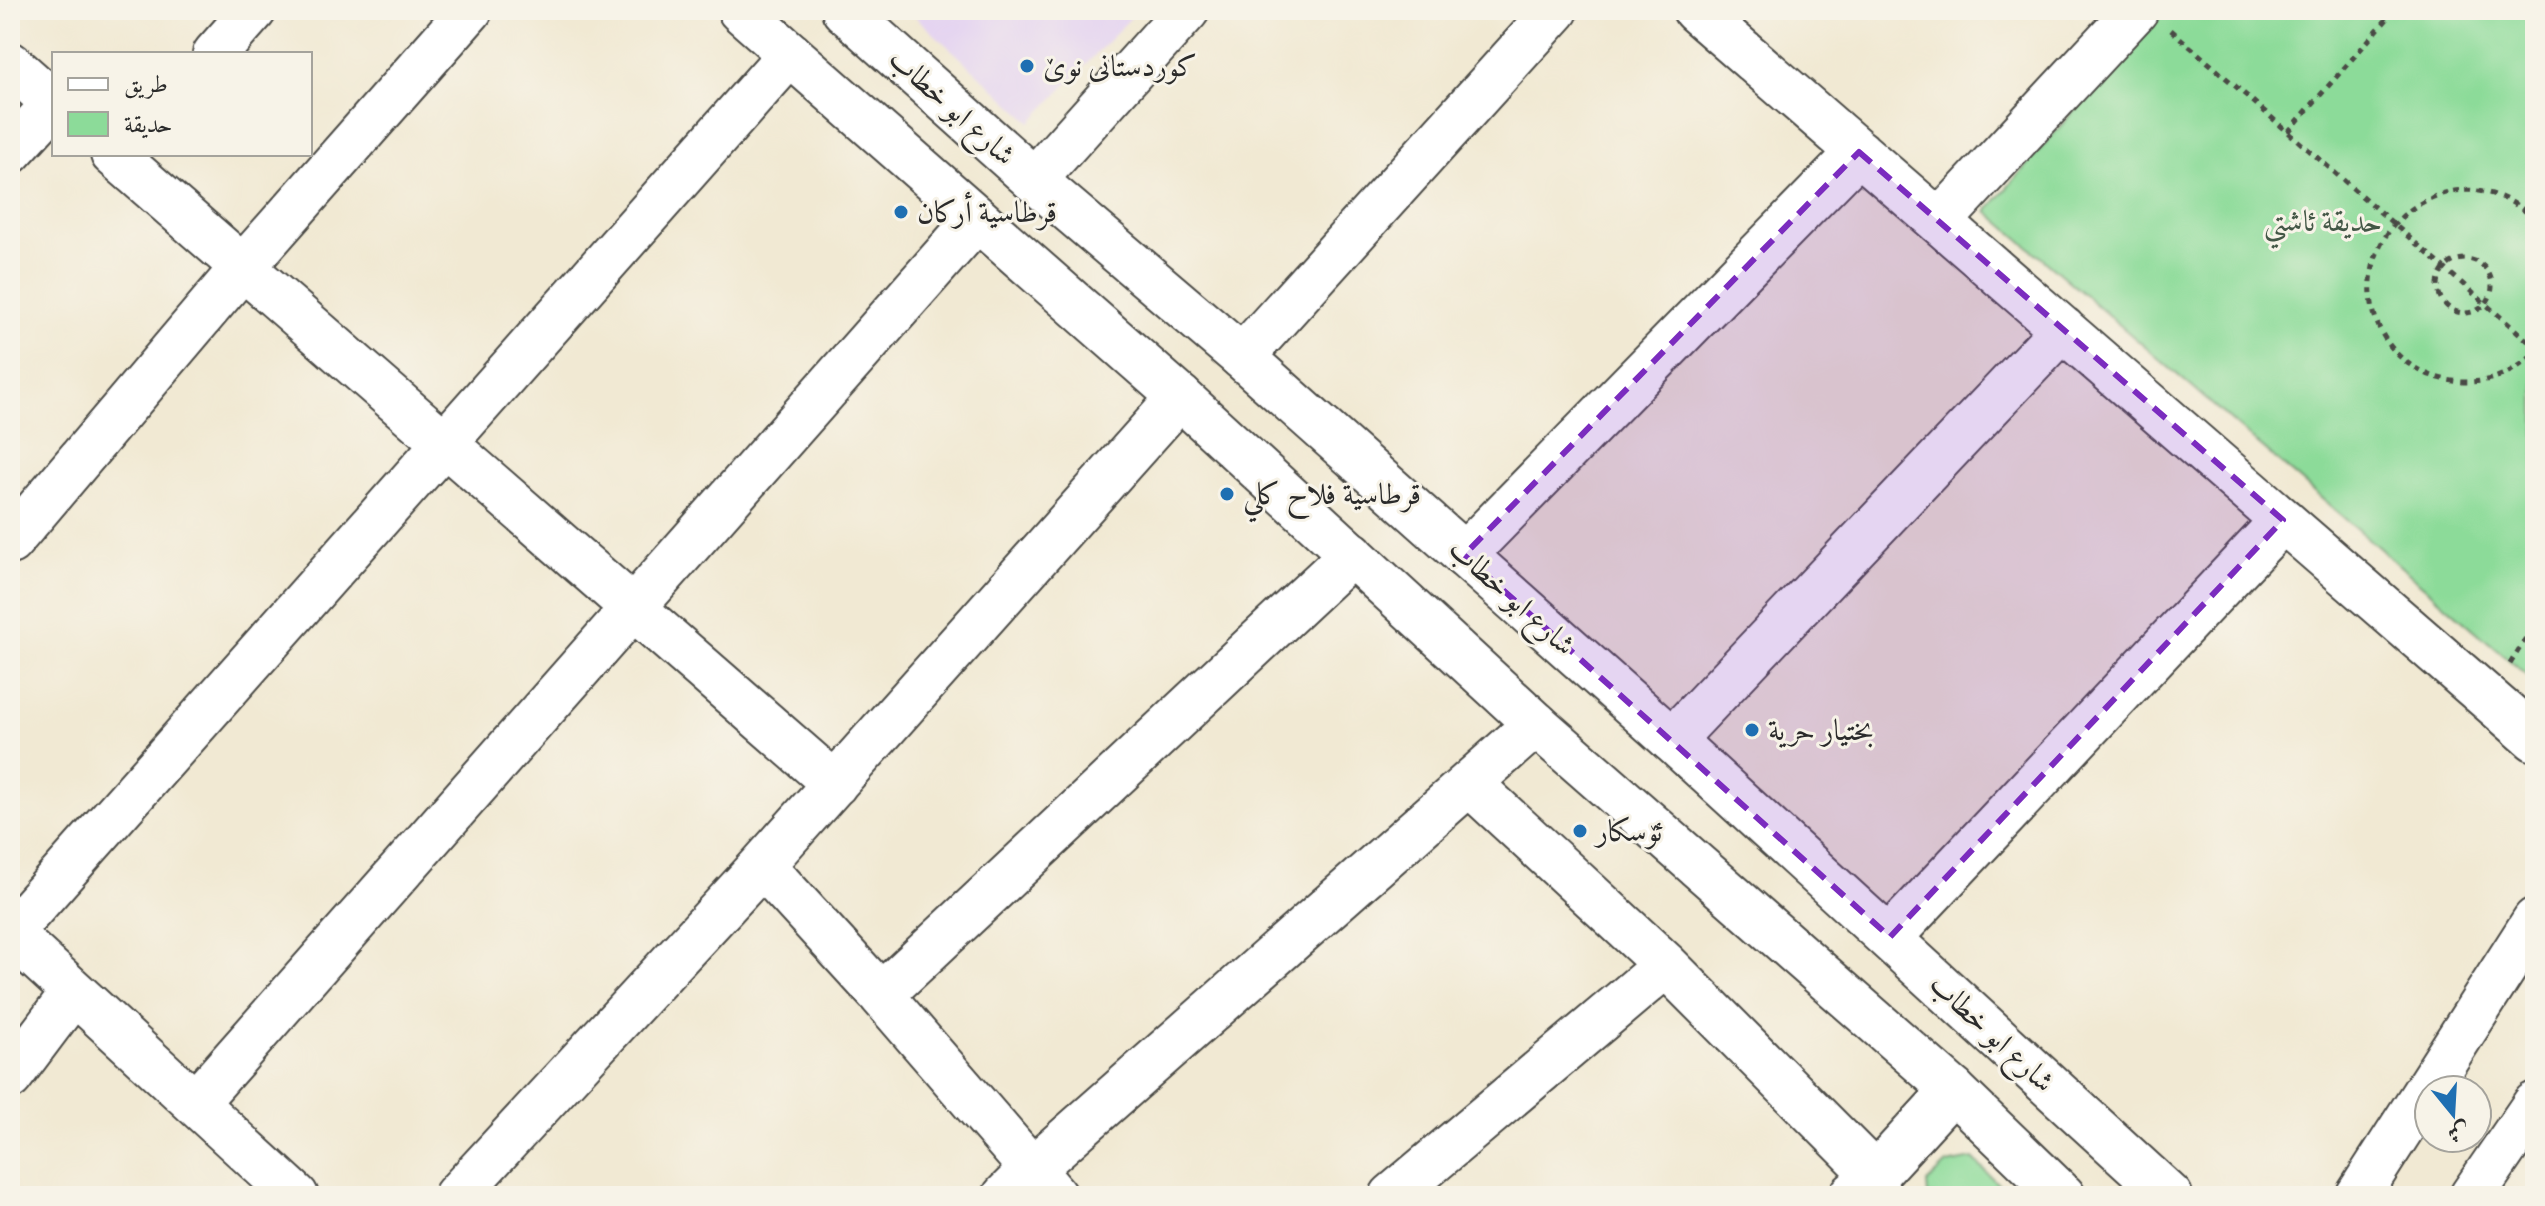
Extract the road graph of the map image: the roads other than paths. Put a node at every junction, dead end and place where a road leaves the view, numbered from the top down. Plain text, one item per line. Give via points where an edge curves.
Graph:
1 (254, 10) edge
2 (470, 10) edge
3 (740, 10) edge
4 (844, 10) edge
5 (1187, 10) edge
6 (1556, 10) edge
7 (1709, 14) edge
8 (2148, 15) edge
9 (217, 52) edge
10 (790, 54) junction
11 (10, 64) edge
12 (52, 101) edge
13 (52, 105) edge
14 (10, 152) edge
15 (1859, 152) junction
16 (119, 156) edge
17 (1034, 180) junction
18 (977, 219) junction
19 (1939, 222) junction
20 (243, 267) junction
21 (2063, 329) junction
22 (1242, 357) junction
23 (1180, 397) junction
24 (444, 443) junction
25 (2283, 520) junction
26 (10, 542) edge
27 (1352, 554) junction
28 (1464, 555) junction
29 (634, 609) junction
30 (1536, 724) junction
31 (2535, 739) edge
32 (1672, 740) junction
33 (835, 784) junction
34 (1470, 784) junction
35 (762, 865) junction
36 (2535, 920) edge
37 (10, 933) edge
38 (1890, 937) junction
39 (1666, 965) junction
40 (74, 992) junction
41 (881, 995) junction
42 (10, 1077) edge
43 (1953, 1090) junction
44 (195, 1103) junction
45 (2535, 1104) edge
46 (1030, 1187) edge
47 (1868, 1189) edge
48 (2160, 1193) edge
49 (2358, 1193) edge
50 (292, 1195) edge
51 (456, 1196) edge
52 (1392, 1196) edge
53 (2063, 1196) edge
54 (2472, 1196) edge

1 - 9 street
2 - 20 street
3 - 10 street
4 - 17 street, شارع ابو خطاب
5 - 17 street
6 - 22 street
7 - 15 street
8 - 19 street
10 - 18 street
10 - 24 street
11 - 12 street
13 - 14 street
15 - 19 street
15 - 28 street
16 - 20 street
17 - 22 street, شارع ابو خطاب
18 - 23 street
18 - 29 street
19 - 21 street
20 - 24 street
20 - 26 street
21 - 25 street
21 - 32 street
22 - 28 street, شارع ابو خطاب
23 - 27 street
23 - 33 street
24 - 29 street
24 - 37 street
25 - 31 street
25 - 38 street
27 - 30 street
27 - 41 street
28 - 32 street, شارع ابو خطاب
29 - 33 street
29 - 44 street
30 - 34 street
30 - 43 street
32 - 38 street, شارع ابو خطاب
33 - 35 street
34 - 39 street
34 - 46 street
35 - 41 street
35 - 51 street
36 - 49 street
37 - 40 street
38 - 48 street, شارع ابو خطاب
39 - 47 street
39 - 52 street
40 - 42 street
40 - 44 street
41 - 46 street
43 - 47 street
43 - 53 street
44 - 50 street
45 - 54 street

